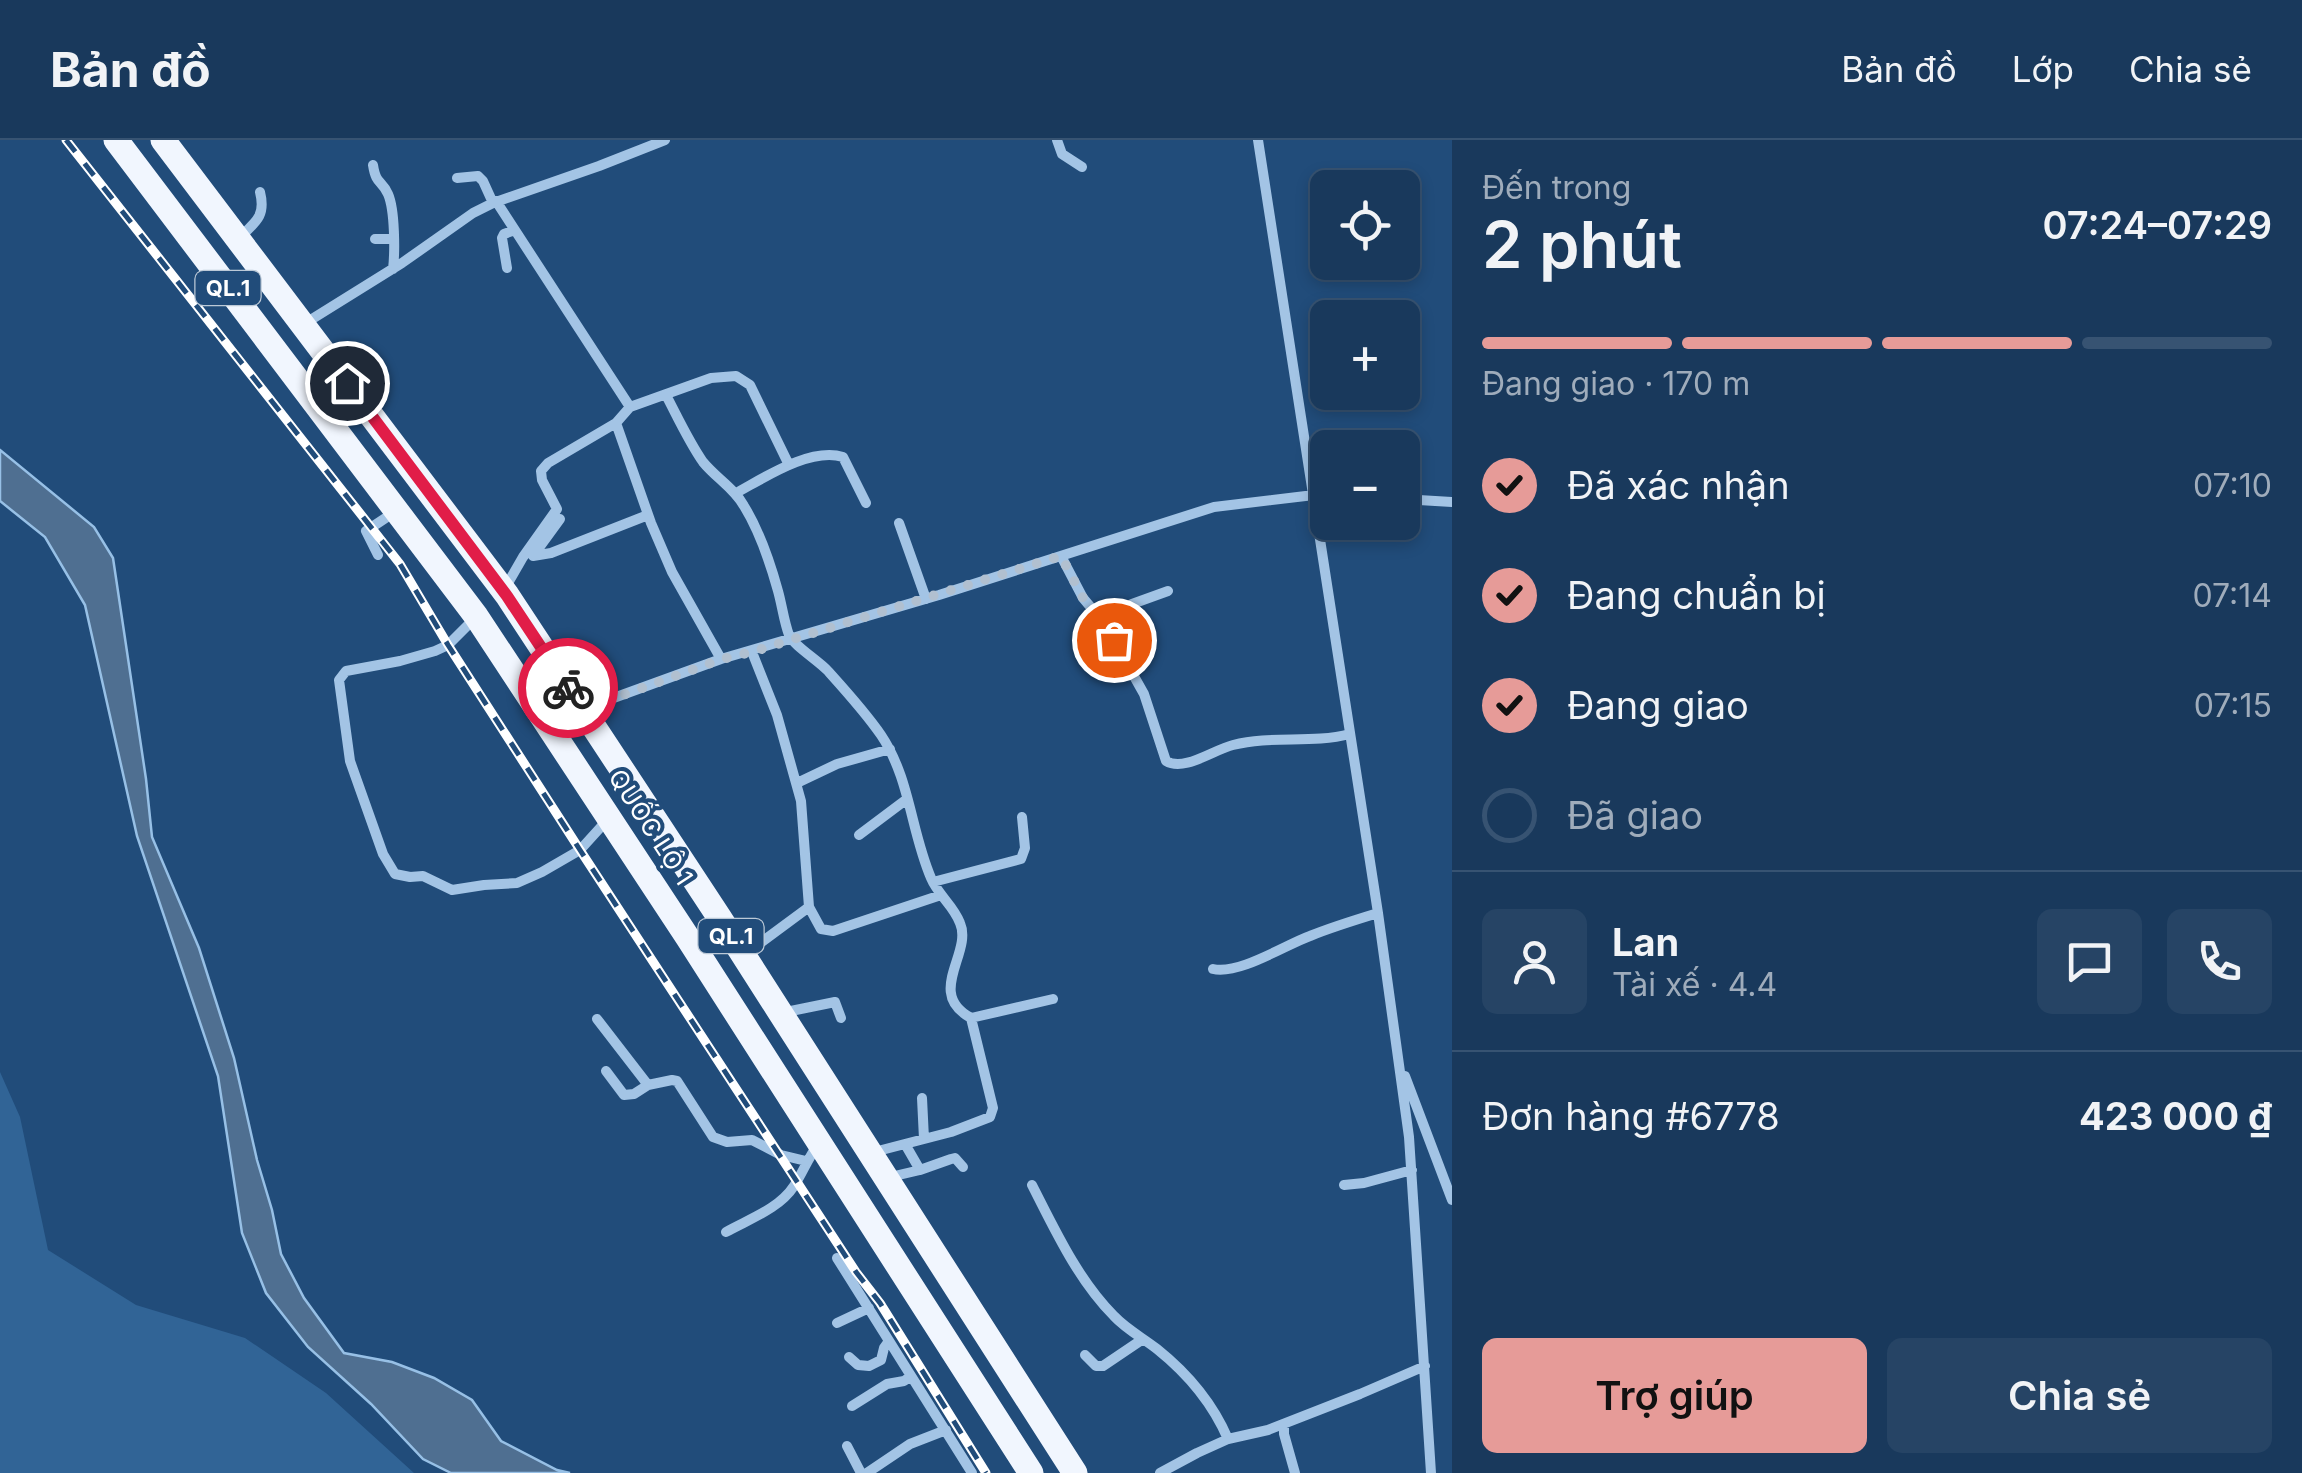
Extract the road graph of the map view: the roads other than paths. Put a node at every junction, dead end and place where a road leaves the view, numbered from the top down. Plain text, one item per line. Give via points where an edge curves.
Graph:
1 (116, 140) edge
2 (163, 140) edge
3 (665, 140) edge
4 (1057, 140) edge
5 (1258, 140) edge
6 (373, 166) dead end
7 (1082, 167) dead end
8 (457, 178) dead end
9 (260, 192) dead end
10 (494, 202) junction
11 (515, 230) junction
12 (238, 239) junction
13 (375, 239) dead end
14 (394, 239) junction
15 (506, 268) dead end
16 (393, 270) junction
17 (303, 325) junction
18 (666, 395) junction
19 (630, 407) junction
20 (369, 412) junction
21 (616, 422) junction
22 (340, 435) junction
23 (789, 465) junction
24 (1310, 470) edge
25 (736, 493) junction
26 (1310, 495) edge
27 (1420, 500) edge
28 (1452, 502) edge
29 (866, 503) dead end
30 (397, 511) junction
31 (648, 515) junction
32 (560, 518) dead end
33 (899, 523) dead end
34 (1321, 540) edge
35 (378, 555) dead end
36 (1061, 556) junction
37 (504, 591) junction
38 (1168, 591) dead end
39 (926, 599) junction
40 (476, 616) junction
41 (1104, 623) junction
42 (790, 639) junction
43 (752, 652) junction
44 (722, 659) junction
45 (582, 710) junction
46 (1350, 734) junction
47 (890, 749) junction
48 (797, 783) junction
49 (907, 799) junction
50 (1022, 816) dead end
51 (609, 817) junction
52 (859, 835) dead end
53 (933, 882) junction
54 (940, 895) junction
55 (809, 907) junction
56 (1378, 913) junction
57 (743, 955) junction
58 (1213, 969) dead end
59 (1052, 999) dead end
60 (780, 1013) junction
61 (841, 1018) dead end
62 (971, 1018) junction
63 (597, 1019) dead end
64 (1398, 1057) junction
65 (606, 1071) dead end
66 (648, 1085) junction
67 (922, 1098) dead end
68 (924, 1139) junction
69 (905, 1144) junction
70 (812, 1152) junction
71 (870, 1152) junction
72 (963, 1166) dead end
73 (920, 1170) junction
74 (1412, 1170) junction
75 (886, 1178) junction
76 (1032, 1185) dead end
77 (1344, 1185) dead end
78 (1452, 1200) edge
79 (726, 1232) dead end
80 (837, 1258) dead end
81 (869, 1308) junction
82 (837, 1323) dead end
83 (1143, 1340) junction
84 (890, 1342) junction
85 (1085, 1355) dead end
86 (849, 1357) dead end
87 (1426, 1366) junction
88 (911, 1376) junction
89 (852, 1406) dead end
90 (1284, 1424) junction
91 (946, 1430) junction
92 (1228, 1440) junction
93 (847, 1446) dead end
94 (864, 1473) edge
95 (972, 1473) edge
96 (1032, 1473) edge
97 (1076, 1473) edge
98 (1160, 1473) edge
99 (1295, 1473) edge
100 (1432, 1473) edge

1 - 22 highway, QUỐC LỘ 1 / QL.1
2 - 12 highway, QUỐC LỘ 1 / QL.1
3 - 10 street
4 - 7 street via 1062,154
5 - 24 street
6 - 14 street via 389,198
8 - 10 street via 478,176
9 - 12 street via 260,216
10 - 11 street
10 - 16 street
11 - 15 street via 502,238
11 - 19 street
12 - 17 highway, QUỐC LỘ 1 / QL.1
13 - 14 street
14 - 16 street
16 - 17 street
17 - 20 highway, QUỐC LỘ 1 / QL.1
18 - 19 street
18 - 23 street via 712,378 745,380
18 - 25 street via 704,463
19 - 21 street
20 - 22 highway
20 - 37 highway, QUỐC LỘ 1 / QL.1
21 - 31 street
21 - 37 street via 542,471 558,508
22 - 30 highway, QUỐC LỘ 1 / QL.1
23 - 25 street
23 - 29 street via 843,457
25 - 42 street via 766,552
26 - 36 street via 1214,507
27 - 28 street
30 - 35 street via 366,531
30 - 40 highway, QUỐC LỘ 1 / QL.1
31 - 32 street via 533,556
31 - 44 street
33 - 39 street
34 - 46 street
36 - 39 street
36 - 41 street
37 - 45 highway, QUỐC LỘ 1 / QL.1
38 - 41 street
39 - 42 street
40 - 51 highway, QUỐC LỘ 1 / QL.1
40 - 51 street via 435,651 340,676 350,761 391,870 452,890 517,883 580,850
41 - 46 street via 1144,694 1172,765 1253,740
42 - 43 street
42 - 47 street via 829,672
43 - 44 street
43 - 48 street
44 - 45 street
45 - 57 highway, QUỐC LỘ 1 / QL.1
46 - 56 street
47 - 48 street
47 - 49 street
48 - 55 street
49 - 52 street
49 - 53 street
50 - 53 street via 1021,859
51 - 70 highway, QUỐC LỘ 1 / QL.1
53 - 54 street
54 - 55 street via 833,931 821,929
54 - 62 street via 963,930 951,990 958,1011
55 - 57 street
56 - 58 street via 1258,960
56 - 64 street
57 - 60 highway, QUỐC LỘ 1 / QL.1
59 - 62 street
60 - 61 street via 834,1002
60 - 71 highway, QUỐC LỘ 1 / QL.1
62 - 68 street via 993,1114
63 - 66 street
64 - 74 street
64 - 78 street
65 - 66 street via 624,1095
66 - 70 street via 676,1081 713,1138 752,1140 781,1155
67 - 68 street
68 - 69 street
69 - 71 street
69 - 73 street
70 - 79 street via 777,1204
70 - 96 highway, QUỐC LỘ 1 / QL.1
71 - 75 highway, QUỐC LỘ 1 / QL.1
72 - 73 street via 950,1158
73 - 75 street
74 - 77 street
74 - 87 street
75 - 97 highway, QUỐC LỘ 1 / QL.1
76 - 83 street via 1103,1303
80 - 81 street
81 - 82 street
81 - 84 street
83 - 85 street via 1103,1366
83 - 92 street via 1184,1371
84 - 86 street via 881,1360 869,1366
84 - 88 street
87 - 90 street
87 - 100 street
88 - 89 street
88 - 91 street
90 - 92 street
90 - 99 street
91 - 94 street
91 - 95 street
92 - 98 street
93 - 94 street

